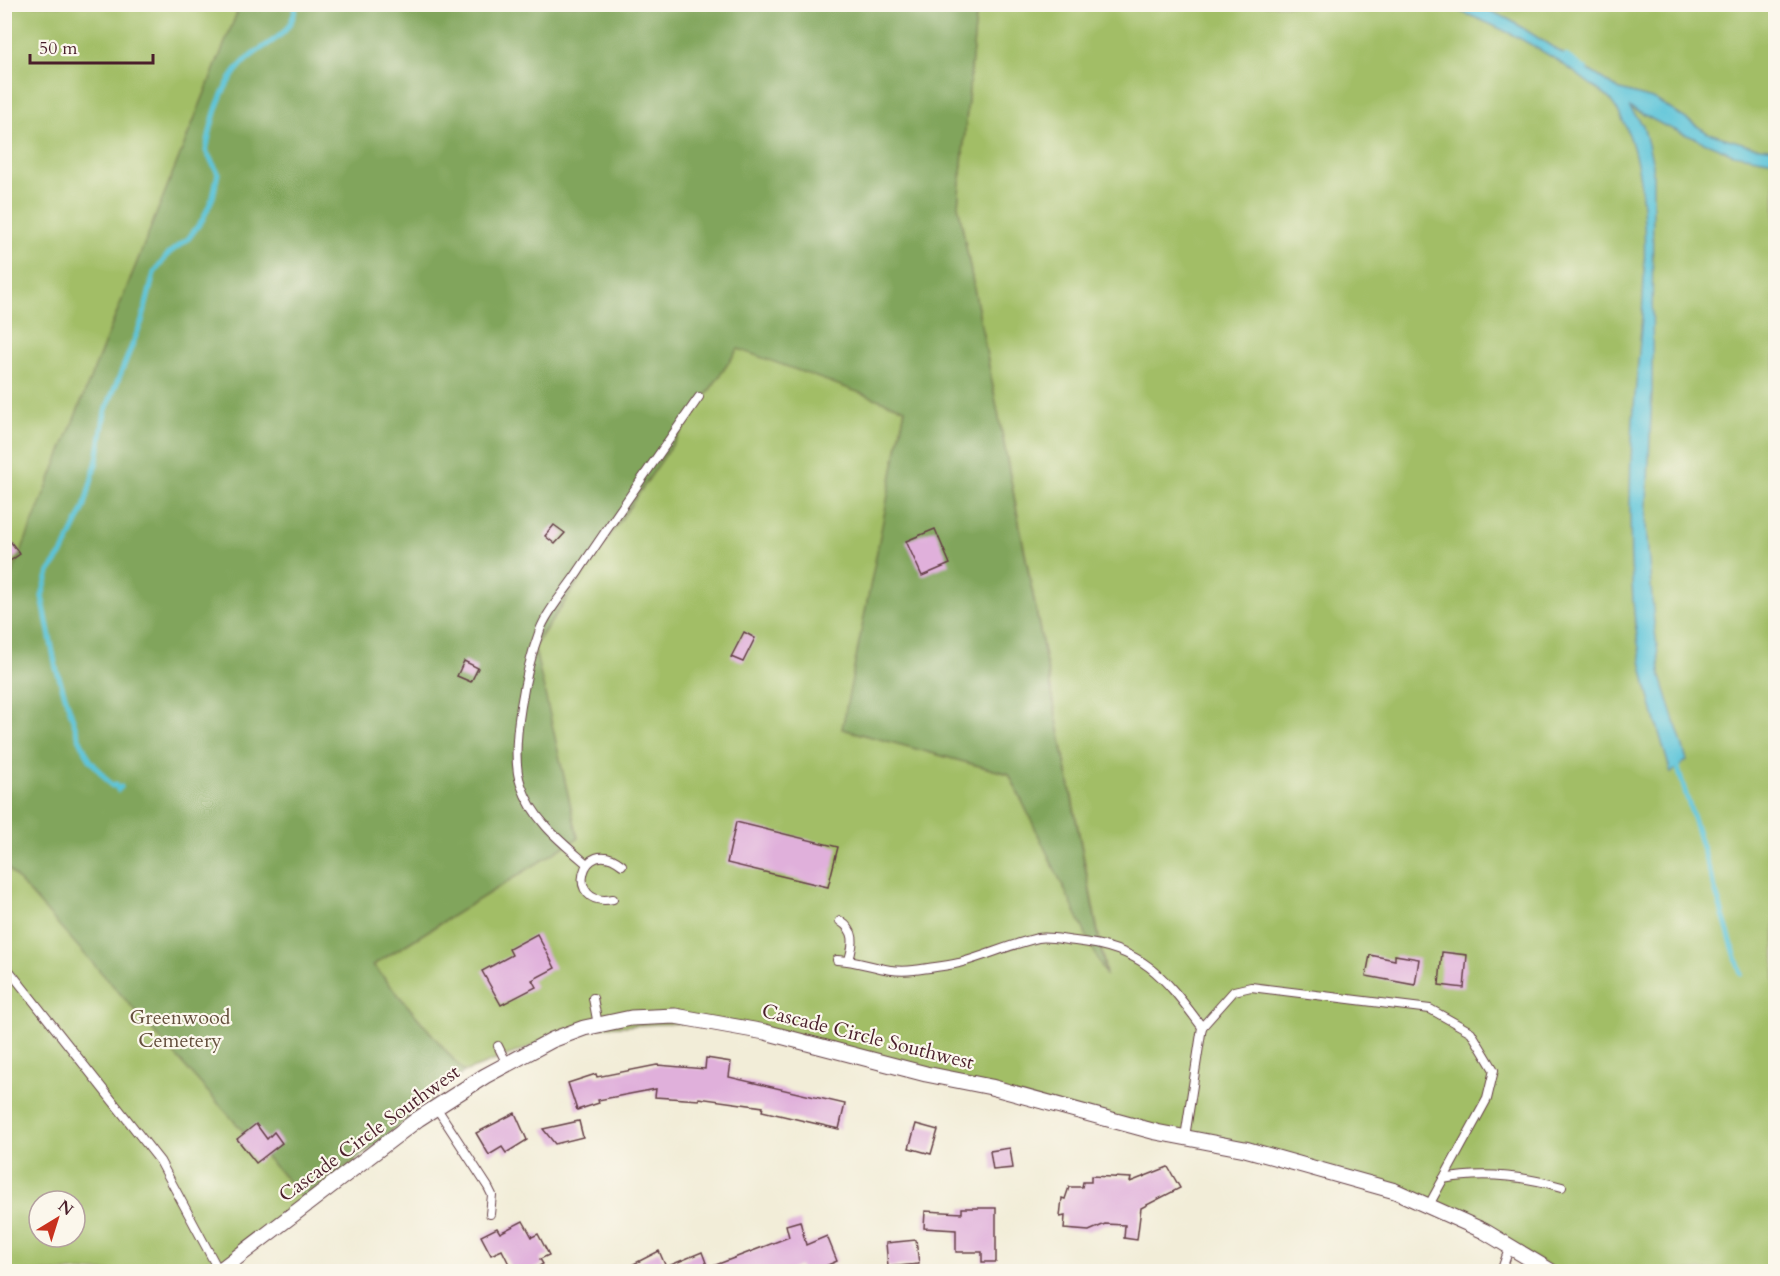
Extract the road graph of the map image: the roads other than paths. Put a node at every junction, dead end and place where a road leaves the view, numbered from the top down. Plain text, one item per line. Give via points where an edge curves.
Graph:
1 (699, 397) dead end
2 (587, 864) junction
3 (622, 865) dead end
4 (613, 899) dead end
5 (840, 921) dead end
6 (837, 960) dead end
7 (849, 960) junction
8 (4, 964) edge
9 (593, 998) dead end
10 (598, 1025) junction
11 (1202, 1027) junction
12 (498, 1046) dead end
13 (507, 1064) junction
14 (435, 1107) junction
15 (1185, 1137) junction
16 (1443, 1179) junction
17 (1562, 1187) dead end
18 (1429, 1205) junction
19 (490, 1214) dead end
20 (1509, 1246) junction
21 (219, 1271) edge
22 (1501, 1272) edge
23 (1552, 1272) edge

1 - 2 lane via 541,628 527,684 515,739 520,784 532,810
2 - 3 lane via 605,856
2 - 4 lane via 582,873 586,891 603,901
5 - 7 lane via 849,926 854,940
6 - 7 lane
7 - 11 lane via 882,970 911,970 960,962 1041,938 1090,943 1144,961
8 - 21 lane via 160,1161
9 - 10 lane
10 - 13 street, Cascade Circle Southwest via 552,1040
10 - 15 street, Cascade Circle Southwest via 632,1018 675,1016 765,1032
11 - 15 lane
11 - 16 lane via 1234,991 1251,987 1430,1009 1471,1032 1494,1070 1487,1099
12 - 13 lane
13 - 14 street, Cascade Circle Southwest
14 - 19 lane via 488,1187 492,1195
14 - 21 street, Cascade Circle Southwest
15 - 18 street, Cascade Circle Southwest via 1245,1149 1395,1191
16 - 17 lane via 1462,1175 1514,1176
16 - 18 lane
18 - 20 street, Cascade Circle Southwest
20 - 22 lane
20 - 23 street, Cascade Circle Southwest

